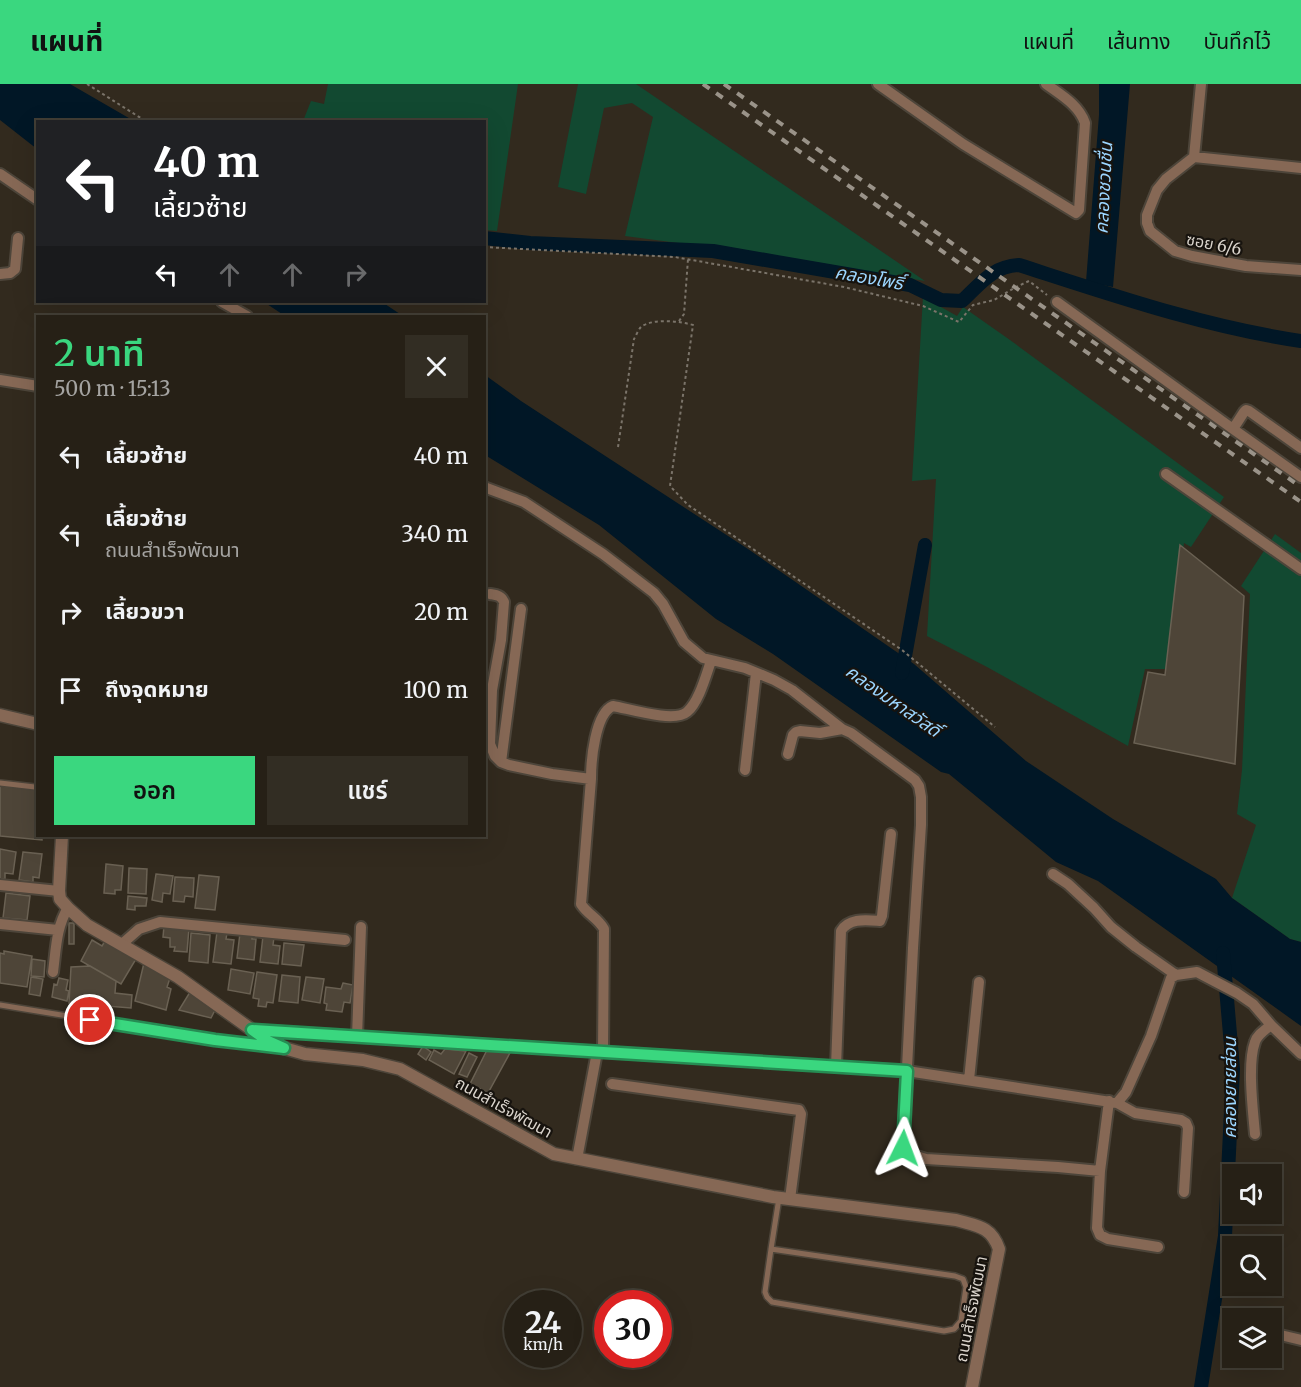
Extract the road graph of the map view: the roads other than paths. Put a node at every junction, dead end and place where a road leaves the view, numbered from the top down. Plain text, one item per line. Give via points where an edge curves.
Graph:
1 (878, 84) edge
2 (1046, 84) edge
3 (1200, 84) edge
4 (1194, 157) junction
5 (1301, 168) edge
6 (0, 174) edge
7 (36, 199) edge
8 (18, 238) dead end
9 (1301, 270) edge
10 (0, 274) edge
11 (1057, 302) road end
12 (224, 303) edge
13 (245, 315) edge
14 (0, 380) edge
15 (36, 386) edge
16 (1233, 429) junction
17 (1301, 448) edge
18 (1166, 474) dead end
19 (1301, 476) edge
20 (486, 488) edge
21 (1301, 569) edge
22 (489, 594) dead end
23 (521, 609) dead end
24 (711, 661) junction
25 (756, 673) junction
26 (0, 715) edge
27 (36, 724) edge
28 (842, 729) junction
29 (788, 754) dead end
30 (501, 762) junction
31 (745, 770) dead end
32 (591, 779) junction
33 (0, 783) edge
34 (35, 787) dead end
35 (891, 834) dead end
36 (62, 837) edge
37 (1053, 874) dead end
38 (0, 885) edge
39 (59, 891) junction
40 (68, 908) junction
41 (0, 924) edge
42 (361, 927) dead end
43 (58, 930) junction
44 (345, 940) dead end
45 (122, 944) junction
46 (53, 972) dead end
47 (1176, 975) junction
48 (980, 982) dead end
49 (0, 1005) edge
50 (1268, 1021) junction
51 (252, 1030) junction
52 (357, 1037) junction
53 (284, 1048) junction
54 (600, 1052) junction
55 (1301, 1054) edge
56 (836, 1067) junction
57 (907, 1071) junction
58 (969, 1080) junction
59 (612, 1084) dead end
60 (1113, 1102) junction
61 (1255, 1134) dead end
62 (577, 1159) junction
63 (1100, 1171) junction
64 (1184, 1192) dead end
65 (785, 1198) junction
66 (1158, 1247) dead end
67 (771, 1249) junction
68 (1282, 1335) edge
69 (1301, 1340) edge
70 (972, 1387) edge

1 - 2 street via 963,144 1076,213 1085,123 1074,104
3 - 4 street
4 - 5 street
4 - 9 street, ซอย 6/6 via 1156,190 1147,215 1150,231 1175,251 1192,256 1246,266
6 - 7 street
8 - 10 street via 15,268
11 - 16 street
12 - 13 street
14 - 15 street
16 - 17 street via 1244,412 1249,411
16 - 19 street
18 - 21 street
20 - 24 street via 524,502 654,593 684,642
22 - 30 street via 504,602 492,690 490,744
23 - 30 street
24 - 25 street
24 - 32 street via 698,696 684,714 672,717 608,708 598,728
25 - 28 street via 792,690
25 - 31 street
26 - 27 street
28 - 29 street via 796,732
28 - 57 street via 919,786 921,825
30 - 32 street
32 - 54 street via 581,904 604,929
33 - 34 lane
35 - 56 street via 880,921 852,921 841,931
36 - 39 street
37 - 47 street via 1111,927
38 - 39 street
39 - 40 street, ถนนสำเร็จพัฒนา
40 - 43 street
40 - 45 street, ถนนสำเร็จพัฒนา
41 - 43 street
42 - 52 street
43 - 46 street
44 - 45 street via 160,922 139,929
45 - 51 street, ถนนสำเร็จพัฒนา via 178,977
47 - 50 street via 1197,972 1253,1004
47 - 60 street via 1171,978 1126,1092
48 - 58 street
49 - 53 lane
50 - 55 street
50 - 61 street via 1255,1040 1251,1062
51 - 52 street
51 - 53 street, ถนนสำเร็จพัฒนา
52 - 54 street
53 - 62 street, ถนนสำเร็จพัฒนา via 400,1069 554,1154
54 - 56 street
54 - 62 street
56 - 57 street
57 - 58 street
57 - 63 street via 903,1148 907,1153 926,1159
58 - 60 street
59 - 65 street via 799,1110
60 - 63 street
60 - 64 street via 1135,1113 1186,1123
62 - 65 street, ถนนสำเร็จพัฒนา
63 - 66 street via 1100,1235
65 - 67 lane
65 - 70 street, ถนนสำเร็จพัฒนา via 956,1220 984,1228 995,1237 999,1249
67 - 67 lane via 765,1292 772,1302 944,1331 954,1329 961,1321 966,1287 963,1279
68 - 69 street

